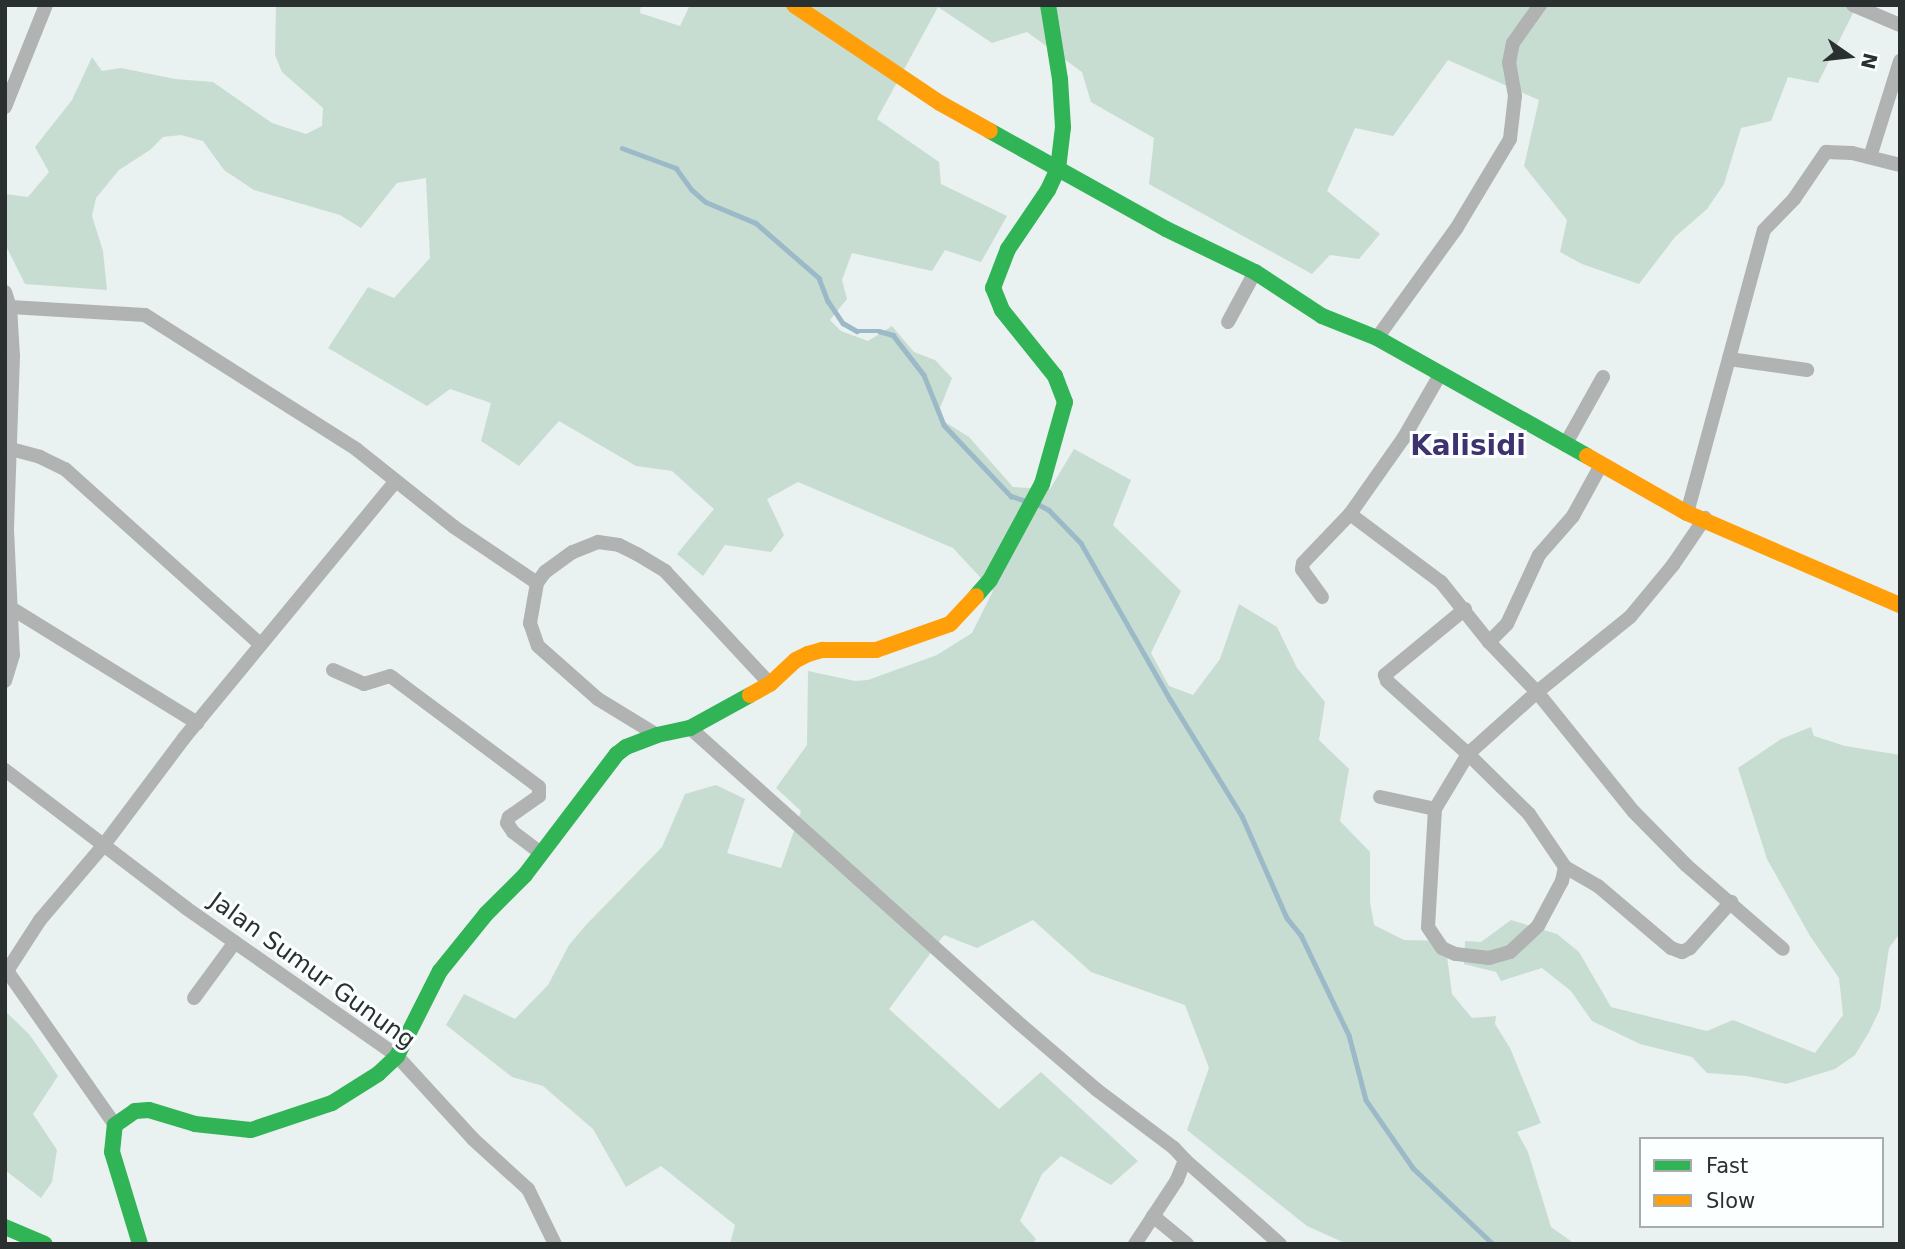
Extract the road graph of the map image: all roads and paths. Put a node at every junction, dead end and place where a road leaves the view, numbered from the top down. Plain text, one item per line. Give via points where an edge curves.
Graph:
1 (46, 5) edge
2 (794, 5) edge
3 (1048, 5) edge
4 (1540, 5) edge
5 (1853, 5) edge
6 (1900, 26) edge
7 (1900, 61) edge
8 (5, 107) edge
9 (1870, 157) junction
10 (1900, 165) edge
11 (1058, 169) junction
12 (1255, 272) junction
13 (5, 292) edge
14 (10, 307) junction
15 (1228, 322) dead end
16 (1377, 338) junction
17 (1729, 359) junction
18 (1807, 370) dead end
19 (1441, 373) junction
20 (1603, 377) dead end
21 (1565, 445) junction
22 (11, 449) junction
23 (1601, 465) junction
24 (396, 481) junction
25 (1350, 513) junction
26 (1688, 513) junction
27 (1705, 518) junction
28 (537, 583) junction
29 (1322, 597) dead end
30 (1900, 606) edge
31 (11, 608) junction
32 (1465, 609) junction
33 (1489, 642) junction
34 (261, 645) junction
35 (332, 670) dead end
36 (5, 681) edge
37 (770, 684) junction
38 (1537, 692) junction
39 (197, 723) junction
40 (690, 728) junction
41 (657, 735) junction
42 (1468, 754) junction
43 (5, 770) edge
44 (1380, 797) dead end
45 (1435, 809) junction
46 (103, 846) junction
47 (541, 853) junction
48 (1565, 867) junction
49 (1731, 902) junction
50 (235, 942) junction
51 (1783, 949) dead end
52 (6, 970) edge
53 (194, 998) dead end
54 (397, 1056) junction
55 (115, 1125) junction
56 (1185, 1160) junction
57 (1153, 1216) junction
58 (5, 1227) edge
59 (45, 1244) edge
60 (140, 1244) edge
61 (555, 1244) edge
62 (1135, 1244) edge
63 (1187, 1244) edge
64 (1280, 1244) edge

1 - 8 street
2 - 11 street via 940,103
3 - 11 street via 1061,91
4 - 16 street via 1513,43 1508,62 1515,96 1510,139 1456,229
5 - 6 street
7 - 9 street
9 - 10 street
9 - 17 street via 1826,152 1794,199 1764,230
11 - 12 street
11 - 37 street via 1008,249 993,288 1002,310 1055,376 1064,394 1063,418 1042,484 990,580 950,624 876,650 808,654
12 - 15 street
12 - 16 street via 1322,316
13 - 14 street
14 - 22 street
14 - 24 street via 145,315 356,449
16 - 19 street
17 - 18 street
17 - 26 street
19 - 21 street
19 - 25 street via 1403,439
20 - 21 street
21 - 23 street
22 - 31 street via 7,530
22 - 34 street via 65,469
23 - 26 street
23 - 33 street via 1573,516 1539,555 1507,624
24 - 28 street
24 - 34 street
25 - 29 street via 1303,563 1302,569
25 - 32 street via 1441,582
26 - 27 street
27 - 30 street
27 - 38 street via 1629,617
28 - 37 street via 573,552 598,542 619,545 665,571
28 - 41 street via 530,623 538,646 597,699
31 - 36 street via 13,655
31 - 39 street
32 - 33 street
32 - 42 street via 1385,675
33 - 38 street
34 - 39 street
35 - 47 street via 364,684 390,676 539,787 539,796 507,823
37 - 40 street
38 - 42 street
38 - 49 street via 1634,812
39 - 46 street
40 - 41 street
40 - 56 street via 1020,1024
41 - 47 street via 617,754
42 - 45 street
42 - 48 street via 1529,814
43 - 46 street, Jalan Sumur Gunung
44 - 45 street
45 - 48 street via 1428,927 1434,940 1455,954 1489,958 1524,942 1538,926
46 - 50 street, Jalan Sumur Gunung
46 - 52 street via 40,920
47 - 54 street via 440,971
48 - 49 street via 1598,886 1671,948 1682,952
49 - 51 street
50 - 53 street
50 - 54 street, Jalan Sumur Gunung
52 - 55 street
54 - 55 street via 332,1103 251,1130 195,1124 149,1110 135,1111
54 - 61 street, Jalan Sumur Gunung via 473,1139 527,1189
55 - 60 street via 112,1152
56 - 57 street
56 - 64 street
57 - 62 street
57 - 63 street
58 - 59 street

